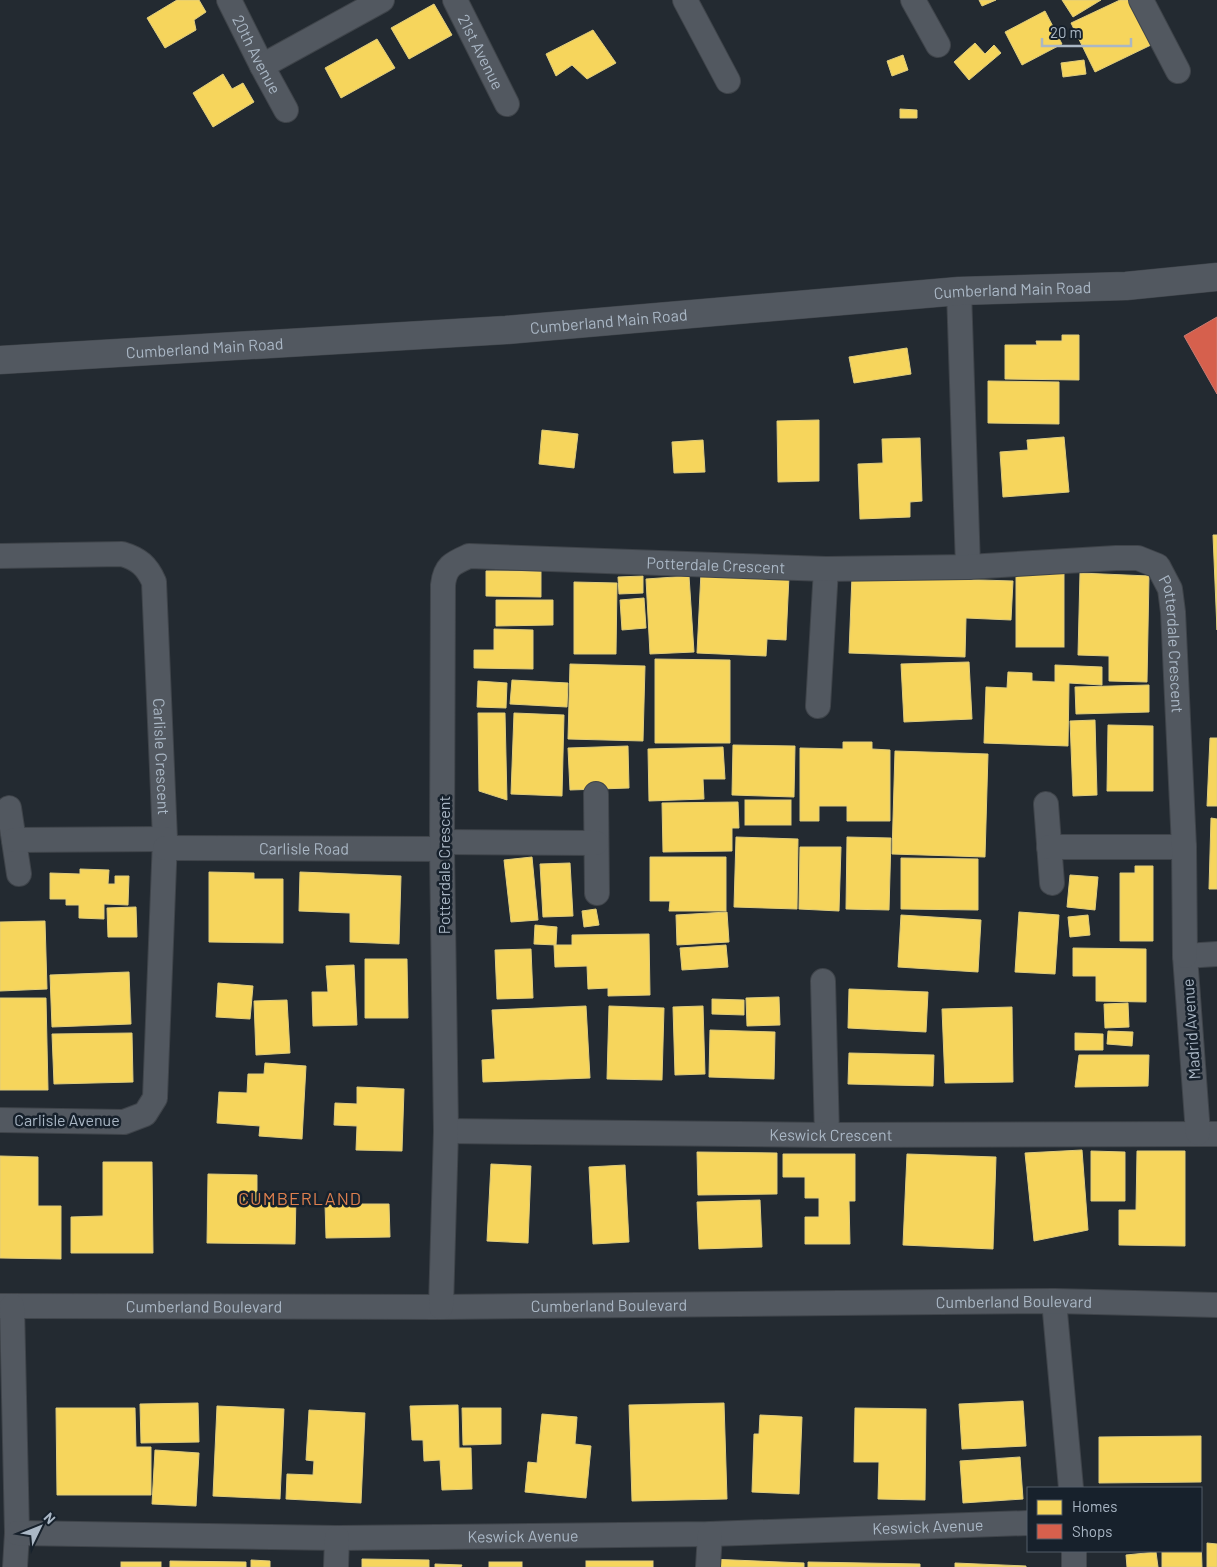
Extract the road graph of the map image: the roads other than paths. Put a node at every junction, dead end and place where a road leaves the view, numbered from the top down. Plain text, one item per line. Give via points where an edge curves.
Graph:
1 (229, 0) edge
2 (382, 0) edge
3 (455, 0) edge
4 (685, 0) edge
5 (913, 0) edge
6 (1140, 0) edge
7 (938, 45) dead end
8 (262, 66) junction
9 (1178, 71) dead end
10 (728, 81) dead end
11 (507, 104) dead end
12 (286, 110) dead end
13 (1217, 277) edge
14 (959, 291) junction
15 (0, 360) edge
16 (0, 556) edge
17 (968, 567) junction
18 (826, 569) junction
19 (818, 706) dead end
20 (596, 794) dead end
21 (1046, 804) dead end
22 (9, 808) dead end
23 (14, 840) junction
24 (596, 842) junction
25 (165, 844) junction
26 (443, 845) junction
27 (1049, 847) junction
28 (1184, 847) junction
29 (19, 874) dead end
30 (1052, 883) dead end
31 (597, 893) dead end
32 (1217, 954) edge
33 (1186, 956) junction
34 (823, 981) dead end
35 (155, 1098) joint
36 (0, 1120) edge
37 (446, 1131) junction
38 (1207, 1134) edge
39 (827, 1135) junction
40 (1054, 1301) junction
41 (1217, 1305) edge
42 (6, 1306) edge
43 (441, 1307) junction
44 (1071, 1487) edge
45 (1027, 1523) edge
46 (17, 1533) junction
47 (710, 1534) junction
48 (337, 1538) junction
49 (1074, 1552) edge
50 (15, 1567) edge
51 (336, 1567) edge
52 (708, 1567) edge
53 (1074, 1567) edge

1 - 8 street, 20th Avenue
2 - 8 street
3 - 11 street, 21st Avenue
4 - 10 street
5 - 7 street
6 - 9 street
8 - 12 street, 20th Avenue
13 - 14 street, Cumberland Main Road via 1126,286
14 - 15 street, Cumberland Main Road via 506,330
14 - 17 street
16 - 25 street, Carlisle Crescent via 122,554 133,557 150,572 154,582
17 - 18 street, Potterdale Crescent
17 - 28 street, Potterdale Crescent via 1116,558 1138,558 1158,566 1170,589 1173,612
18 - 19 street
18 - 26 street, Potterdale Crescent via 470,556 453,563 444,573
20 - 24 street
21 - 27 street
22 - 23 street
23 - 25 street, Carlisle Road
23 - 29 street
24 - 26 street, Carlisle Road
24 - 31 street
25 - 26 street, Carlisle Road
25 - 35 street, Carlisle Crescent
26 - 37 street, Potterdale Crescent
27 - 28 street
27 - 30 street
28 - 33 street, Potterdale Crescent
32 - 33 street, Madrid Avenue
33 - 38 street, Madrid Avenue
34 - 39 street
35 - 36 street, Carlisle Avenue via 144,1114 124,1122
37 - 39 street, Keswick Crescent
37 - 43 street, Potterdale Crescent
38 - 39 street, Keswick Crescent
40 - 41 street, Cumberland Boulevard
40 - 43 street, Cumberland Boulevard
40 - 44 street
42 - 43 street, Cumberland Boulevard
42 - 46 street
45 - 47 street, Keswick Avenue
46 - 48 street, Keswick Avenue
46 - 50 street
47 - 48 street, Keswick Avenue
47 - 52 street
48 - 51 street
49 - 53 street

